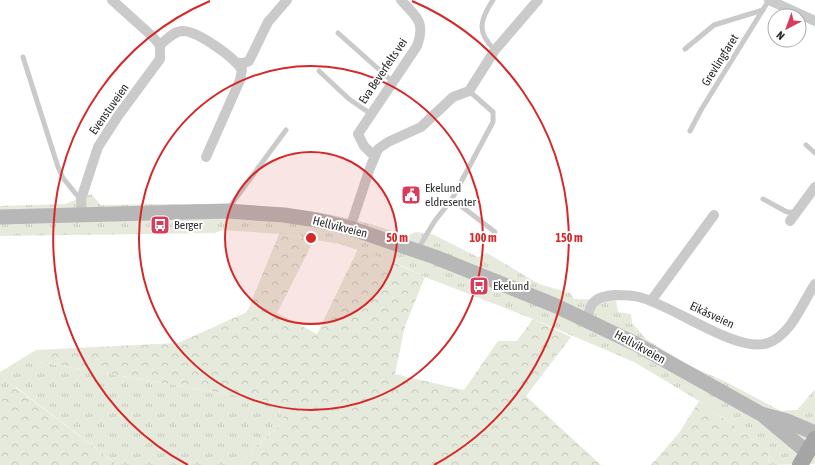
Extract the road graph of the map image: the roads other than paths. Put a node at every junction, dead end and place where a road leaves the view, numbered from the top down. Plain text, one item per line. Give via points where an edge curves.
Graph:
1 (112, 0) edge
2 (287, 0) edge
3 (401, 0) edge
4 (493, 0) edge
5 (538, 0) edge
6 (769, 0) edge
7 (763, 10) junction
8 (815, 21) edge
9 (338, 33) dead end
10 (160, 45) junction
11 (685, 49) dead end
12 (495, 50) junction
13 (23, 57) dead end
14 (238, 63) junction
15 (318, 71) dead end
16 (393, 82) junction
17 (469, 91) junction
18 (371, 114) junction
19 (286, 130) dead end
20 (690, 131) dead end
21 (806, 145) dead end
22 (815, 153) edge
23 (374, 156) junction
24 (206, 157) dead end
25 (815, 187) edge
26 (81, 199) junction
27 (452, 199) junction
28 (763, 199) dead end
29 (227, 211) junction
30 (796, 212) junction
31 (82, 215) junction
32 (714, 215) dead end
33 (0, 217) edge
34 (790, 220) dead end
35 (350, 228) junction
36 (495, 232) dead end
37 (417, 250) junction
38 (815, 284) edge
39 (651, 301) junction
40 (587, 320) junction
41 (761, 414) junction
42 (815, 433) edge
43 (808, 453) edge

1 - 10 street
2 - 14 street via 268,22 249,61
3 - 16 street, Eva Beverfelts vei via 418,18 422,34
4 - 12 lane via 481,23 486,42
5 - 12 street
6 - 7 lane, Grevlingfaret
6 - 8 street
7 - 11 lane via 714,25
7 - 20 lane, Grevlingfaret
9 - 16 lane
10 - 14 street via 172,34 183,31 200,37
10 - 26 street, Evenstuveien via 157,66 118,116 98,147
12 - 17 street
13 - 26 lane via 58,167 63,178
14 - 24 street via 242,70 240,80
15 - 18 lane
16 - 18 street, Eva Beverfelts vei
17 - 23 street via 453,97 421,127 388,142 378,149
17 - 27 lane via 493,112 492,122
18 - 23 street, Eva Beverfelts vei via 358,134 364,146
19 - 29 lane
21 - 22 lane
23 - 35 street
25 - 30 street
26 - 31 street, Evenstuveien
27 - 36 lane
27 - 37 lane
28 - 30 lane via 778,209
29 - 31 main road, Hellvikveien
29 - 35 main road, Hellvikveien via 284,215
30 - 34 street
31 - 33 main road, Hellvikveien
32 - 39 street
35 - 37 main road, Hellvikveien
37 - 40 main road, Hellvikveien
38 - 39 street, Eikåsveien via 788,328 777,338 762,344 742,343
39 - 40 street, Eikåsveien via 633,296 604,296 593,302
40 - 41 main road, Hellvikveien via 636,344
41 - 42 main road, Hellvikveien via 787,421
41 - 43 main road, Hellvikveien

